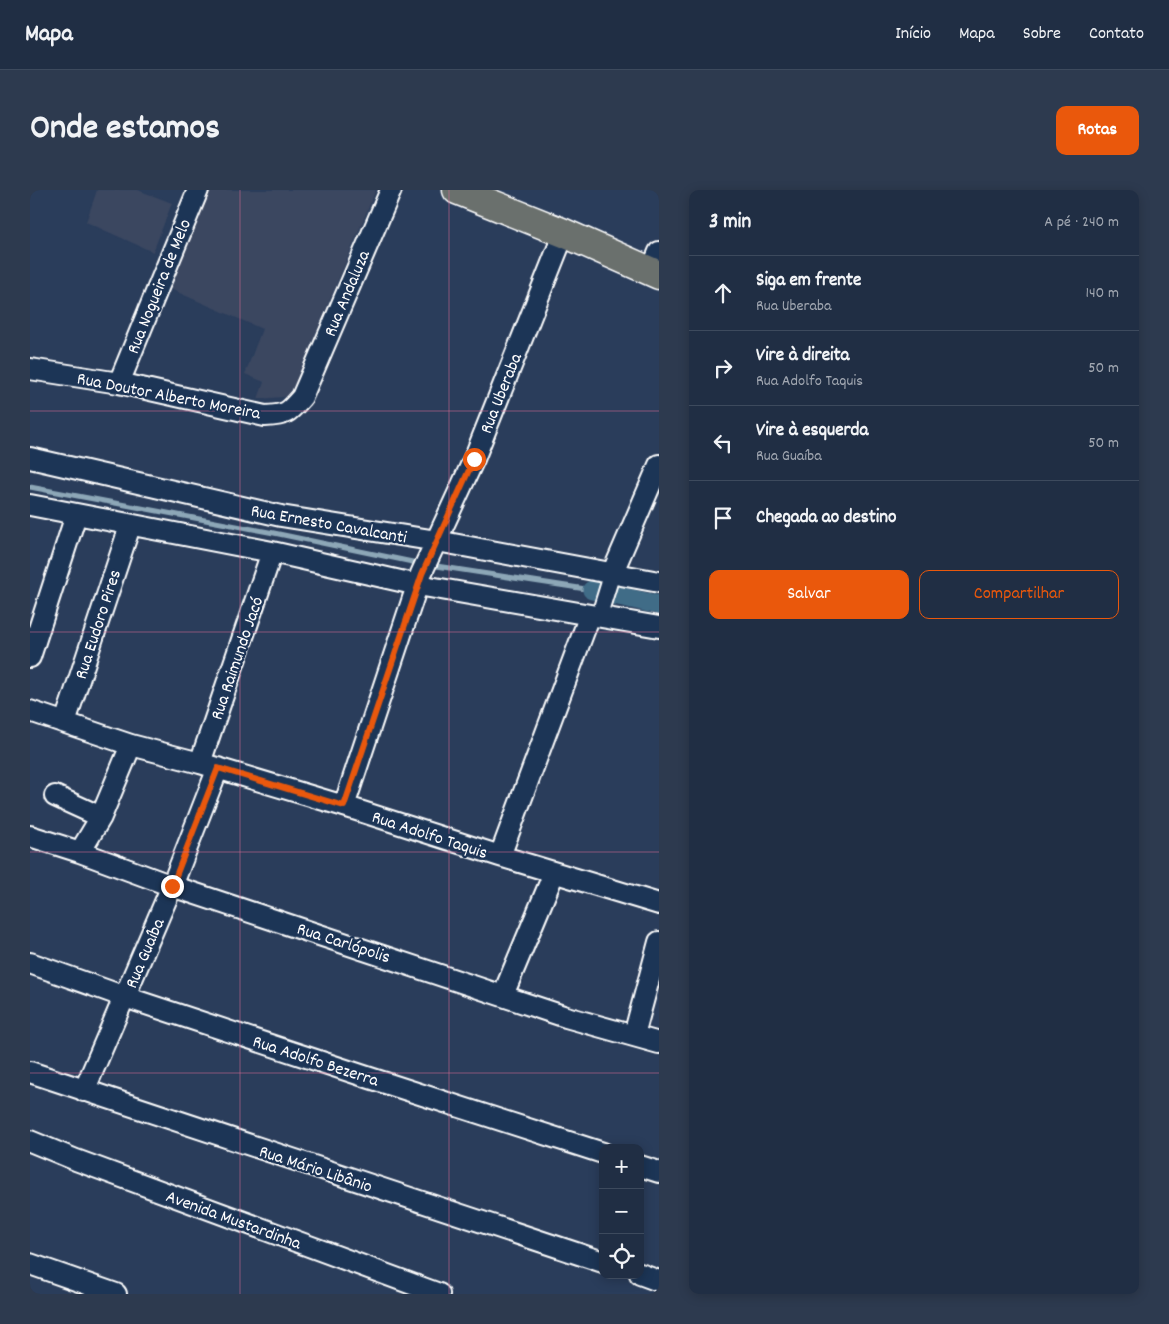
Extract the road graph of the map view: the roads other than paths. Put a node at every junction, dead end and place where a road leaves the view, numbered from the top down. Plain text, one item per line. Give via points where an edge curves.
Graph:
1 (198, 190) edge
2 (391, 190) edge
3 (457, 190) edge
4 (496, 197) edge
5 (564, 233) junction
6 (656, 266) edge
7 (30, 369) edge
8 (119, 383) junction
9 (302, 397) joint
10 (30, 458) edge
11 (659, 465) edge
12 (30, 505) edge
13 (76, 515) junction
14 (130, 526) junction
15 (435, 544) junction
16 (272, 552) junction
17 (420, 579) junction
18 (610, 581) junction
19 (659, 582) edge
20 (596, 613) junction
21 (659, 627) edge
22 (30, 657) edge
23 (30, 711) edge
24 (65, 722) junction
25 (131, 745) junction
26 (209, 766) junction
27 (54, 796) dead end
28 (344, 806) junction
29 (101, 817) junction
30 (30, 836) edge
31 (80, 852) junction
32 (500, 856) junction
33 (554, 873) junction
34 (172, 886) junction
35 (659, 904) edge
36 (659, 942) edge
37 (30, 963) edge
38 (503, 995) junction
39 (125, 997) junction
40 (634, 1035) junction
41 (659, 1043) edge
42 (30, 1072) edge
43 (84, 1091) junction
44 (30, 1141) edge
45 (599, 1152) edge
46 (644, 1167) edge
47 (659, 1172) edge
48 (599, 1261) edge
49 (30, 1264) edge
50 (644, 1275) edge
51 (659, 1281) edge
52 (116, 1294) edge
53 (439, 1294) edge

1 - 8 street, Rua Nogueira de Melo
2 - 9 street, Rua Andaluza
3 - 4 main road
4 - 5 main road
5 - 6 main road
5 - 15 street, Rua Uberaba via 474,459
7 - 8 street, Rua Doutor Alberto Moreira
8 - 9 street, Rua Doutor Alberto Moreira via 265,416 282,415
10 - 15 street, Rua Ernesto Cavalcanti via 281,516
11 - 18 street
12 - 13 street
13 - 14 street
13 - 22 street
14 - 16 street
14 - 24 street, Rua Eudoro Pires
15 - 17 street, Rua Uberaba
15 - 18 street, Rua Ernesto Cavalcanti
16 - 17 street
16 - 26 street, Rua Raimundo Jacó
17 - 20 street
17 - 28 street, Rua Uberaba
18 - 19 street, Rua Ernesto Cavalcanti
18 - 20 street
20 - 21 street
20 - 32 street
23 - 24 street, Rua Adolfo Taquis
24 - 25 street, Rua Adolfo Taquis
25 - 26 street, Rua Adolfo Taquis
25 - 29 street
26 - 28 street, Rua Adolfo Taquis
26 - 34 street, Rua Guaíba
27 - 29 street
28 - 32 street, Rua Adolfo Taquis
29 - 31 street
30 - 31 street, Rua Carlópolis
31 - 34 street, Rua Carlópolis
32 - 33 street, Rua Adolfo Taquis
33 - 35 street, Rua Adolfo Taquis
33 - 38 street
34 - 38 street, Rua Carlópolis
34 - 39 street, Rua Guaíba
36 - 40 street
37 - 39 street, Rua Adolfo Bezerra
38 - 40 street, Rua Carlópolis
39 - 43 street, Rua Guaíba
39 - 45 street, Rua Adolfo Bezerra
40 - 41 street, Rua Carlópolis
42 - 43 street, Rua Mário Libânio
43 - 48 street, Rua Mário Libânio
44 - 53 street, Avenida Mustardinha
46 - 47 street
49 - 52 street
50 - 51 street

